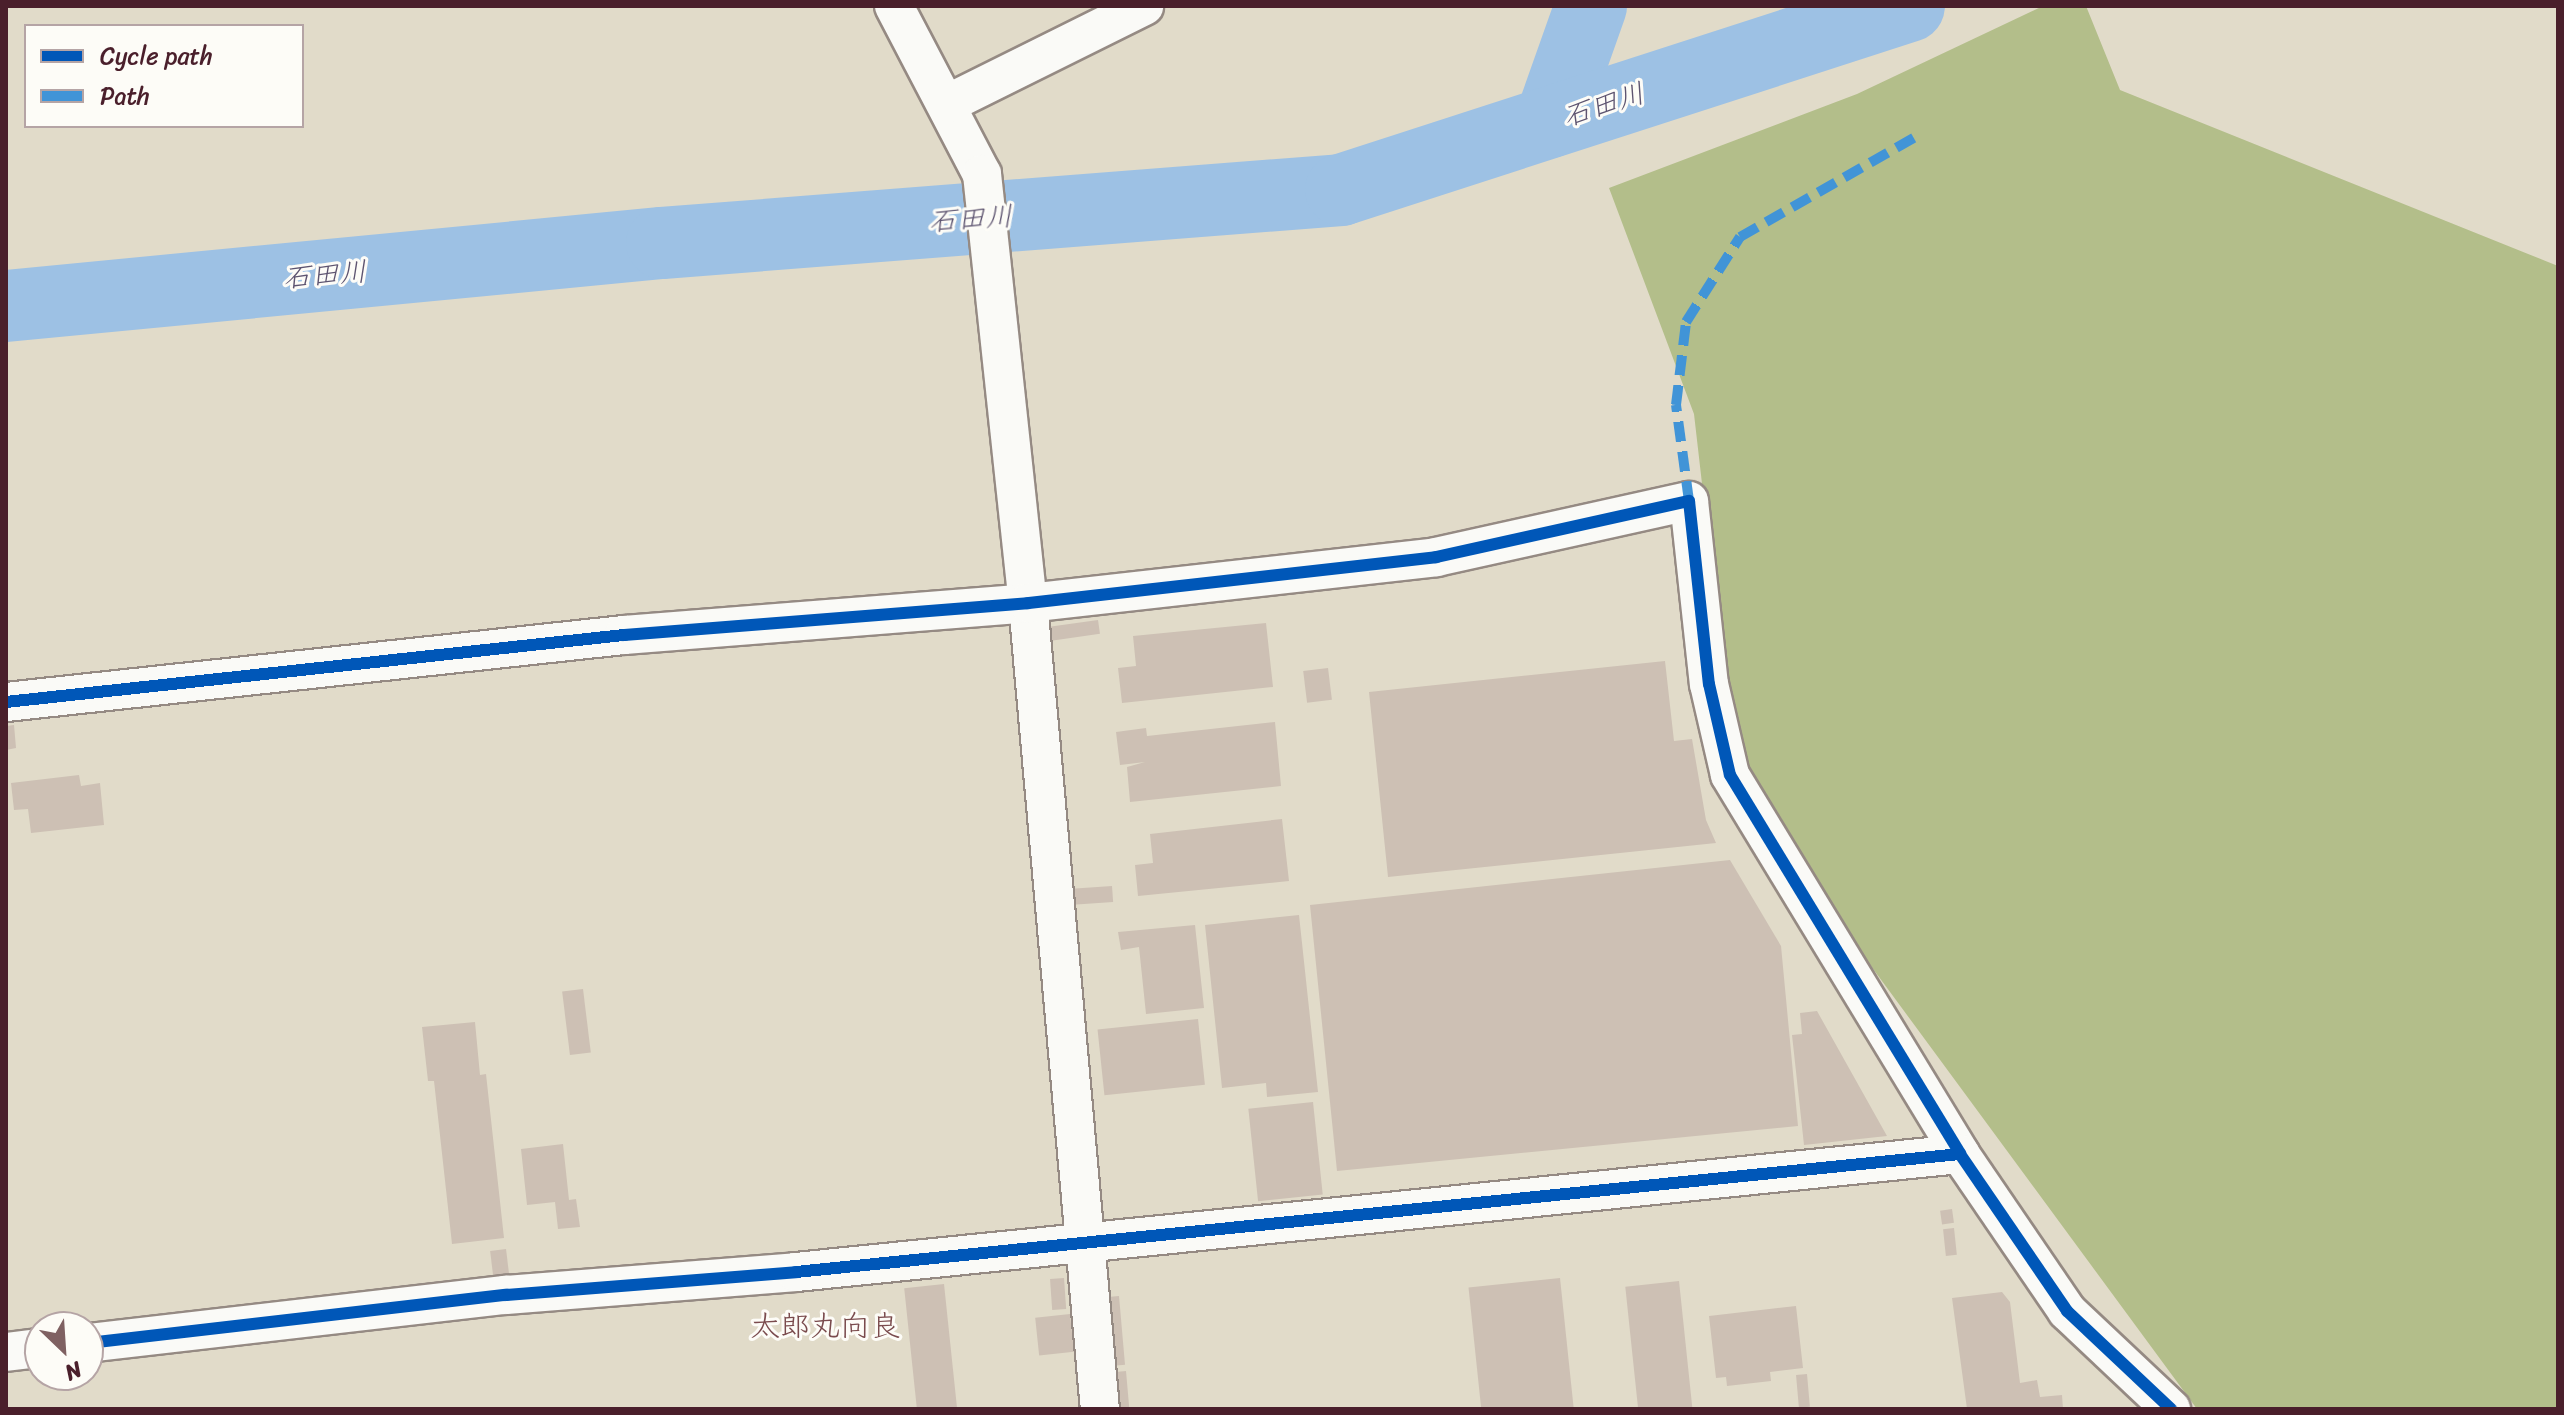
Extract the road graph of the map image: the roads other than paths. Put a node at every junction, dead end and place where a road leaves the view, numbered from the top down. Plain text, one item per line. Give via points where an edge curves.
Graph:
1 (894, 6) edge
2 (1144, 6) edge
3 (949, 103) junction
4 (1028, 603) junction
5 (6, 702) edge
6 (1960, 1154) junction
7 (1081, 1241) junction
8 (104, 1341) edge
9 (1100, 1409) edge
10 (2171, 1409) edge

1 - 3 street
2 - 3 street
3 - 4 street via 982,174
4 - 5 street via 624,635
4 - 6 street via 1436,557 1689,501 1709,684 1730,775
4 - 7 street
6 - 7 street
6 - 10 street via 2067,1311
7 - 8 street via 796,1272 506,1295
7 - 9 street

